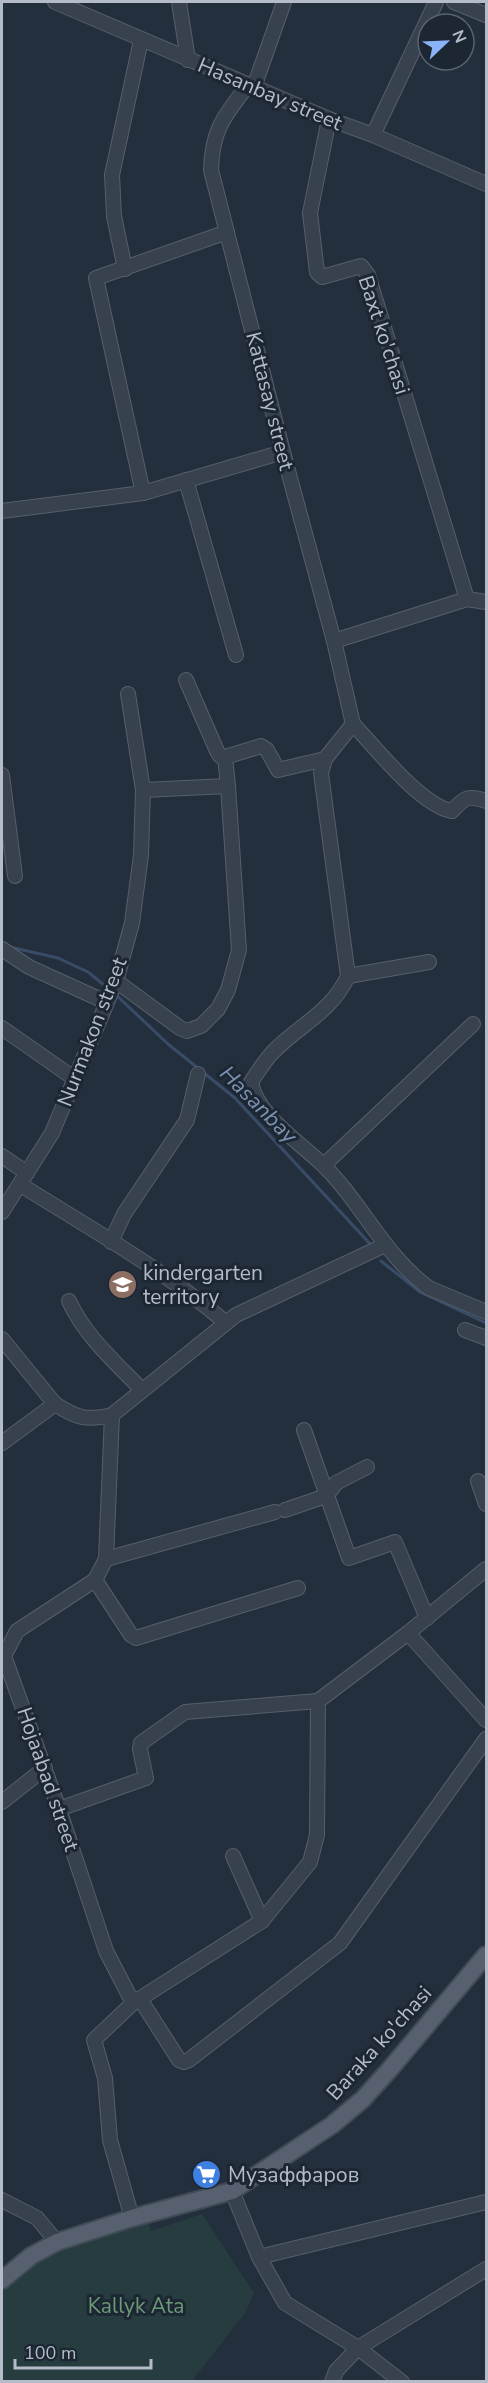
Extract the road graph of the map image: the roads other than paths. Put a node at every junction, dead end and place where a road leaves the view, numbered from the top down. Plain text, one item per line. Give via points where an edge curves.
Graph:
1 (55, 2) edge
2 (179, 2) edge
3 (284, 2) edge
4 (436, 2) edge
5 (454, 2) edge
6 (486, 15) edge
7 (141, 40) junction
8 (188, 60) junction
9 (251, 86) junction
10 (329, 119) junction
11 (373, 135) junction
12 (486, 184) edge
13 (227, 232) junction
14 (125, 269) junction
15 (283, 452) junction
16 (186, 480) junction
17 (143, 492) junction
18 (2, 511) edge
19 (467, 599) junction
20 (486, 602) edge
21 (334, 641) junction
22 (236, 655) dead end
23 (186, 680) dead end
24 (128, 694) dead end
25 (353, 724) junction
26 (225, 757) junction
27 (325, 759) junction
28 (2, 775) edge
29 (228, 786) junction
30 (143, 790) junction
31 (486, 801) edge
32 (15, 876) dead end
33 (2, 949) edge
34 (429, 962) dead end
35 (348, 976) junction
36 (116, 981) junction
37 (106, 1002) junction
38 (473, 1024) dead end
39 (2, 1029) edge
40 (198, 1074) dead end
41 (75, 1079) junction
42 (2, 1156) edge
43 (324, 1165) junction
44 (24, 1179) junction
45 (2, 1212) edge
46 (111, 1242) junction
47 (385, 1245) junction
48 (69, 1301) dead end
49 (486, 1312) edge
50 (225, 1322) junction
51 (465, 1330) dead end
52 (486, 1338) edge
53 (2, 1339) edge
54 (142, 1390) junction
55 (55, 1404) junction
56 (112, 1415) junction
57 (304, 1430) dead end
58 (2, 1443) edge
59 (367, 1467) dead end
60 (478, 1481) dead end
61 (326, 1496) junction
62 (486, 1504) edge
63 (106, 1559) junction
64 (486, 1569) edge
65 (95, 1580) junction
66 (298, 1588) dead end
67 (427, 1618) junction
68 (408, 1633) junction
69 (318, 1701) junction
70 (486, 1720) edge
71 (486, 1739) edge
72 (45, 1768) junction
73 (2, 1802) edge
74 (59, 1809) junction
75 (233, 1856) dead end
76 (262, 1922) junction
77 (486, 1955) edge
78 (137, 2001) junction
79 (232, 2191) junction
80 (2, 2200) edge
81 (486, 2202) edge
82 (132, 2218) junction
83 (57, 2242) junction
84 (259, 2257) junction
85 (486, 2270) edge
86 (2, 2280) edge
87 (358, 2348) junction
88 (332, 2382) edge
89 (402, 2382) edge

1 - 7 street, Hasanbay street
2 - 8 street
3 - 9 street, Kattasay street
4 - 11 street
5 - 6 street
7 - 8 street, Hasanbay street
7 - 14 street via 112,175 114,216
8 - 9 street, Hasanbay street
9 - 10 street, Hasanbay street
9 - 13 street, Kattasay street via 228,111 216,132 212,150 212,170
10 - 11 street, Hasanbay street
10 - 19 street, Baxt ko'chasi via 310,213 317,272 322,277 361,266 368,275
11 - 12 street, Hasanbay street
13 - 14 street
13 - 15 street, Kattasay street
14 - 17 street via 96,278
15 - 16 street
15 - 21 street, Kattasay street
16 - 17 street
16 - 22 street
17 - 18 street
19 - 20 street
19 - 21 street
21 - 25 street, Kattasay street
23 - 26 street via 217,751
24 - 30 street, Nurmakon street
25 - 27 street
25 - 31 street via 423,797 437,806 452,811 471,796
26 - 27 street via 261,746 272,756 274,766 282,770
26 - 29 street
27 - 35 street via 321,773
28 - 32 street
29 - 30 street
29 - 36 street via 239,950 228,990 218,1009 201,1026 188,1031
30 - 36 street, Nurmakon street via 141,855 132,923
33 - 37 street via 29,967
34 - 35 street
35 - 43 street via 324,1011 273,1052 250,1082 262,1108
36 - 37 street, Nurmakon street
37 - 41 street, Nurmakon street
38 - 43 street
39 - 41 street
40 - 46 street via 187,1120 124,1214
41 - 44 street, Nurmakon street via 52,1133
42 - 44 street
43 - 47 street
44 - 45 street, Nurmakon street
44 - 46 street
46 - 50 street
47 - 49 street via 429,1288
47 - 50 street
48 - 54 street via 88,1334
50 - 54 street
51 - 52 street
53 - 55 street
54 - 56 street
55 - 56 street via 80,1418
55 - 58 street
56 - 63 street, Hojaabad street
57 - 61 street
59 - 61 street via 336,1483
60 - 62 street
61 - 63 street
61 - 67 street via 349,1558 395,1542
63 - 65 street, Hojaabad street
64 - 67 street
65 - 66 street via 136,1638
65 - 72 street, Hojaabad street via 17,1631 4,1656
67 - 68 street
68 - 69 street
68 - 70 street
69 - 74 street via 185,1712 141,1743 146,1778
69 - 76 street via 317,1835 310,1862
71 - 78 street, Hojaabad street via 340,1943 189,2060 179,2060
72 - 73 street
72 - 74 street, Hojaabad street
74 - 78 street, Hojaabad street via 106,1952
75 - 76 street
76 - 78 street
77 - 79 main road, Baraka ko'chasi via 363,2099 332,2125
78 - 82 street via 94,2040 105,2078 110,2140
79 - 82 main road, Baraka ko'chasi
79 - 84 street
80 - 83 street via 37,2218
81 - 84 street
82 - 83 main road, Baraka ko'chasi
83 - 86 main road, Baraka ko'chasi via 31,2256
84 - 87 street via 285,2303
85 - 87 street
87 - 88 street via 336,2371
87 - 89 street

